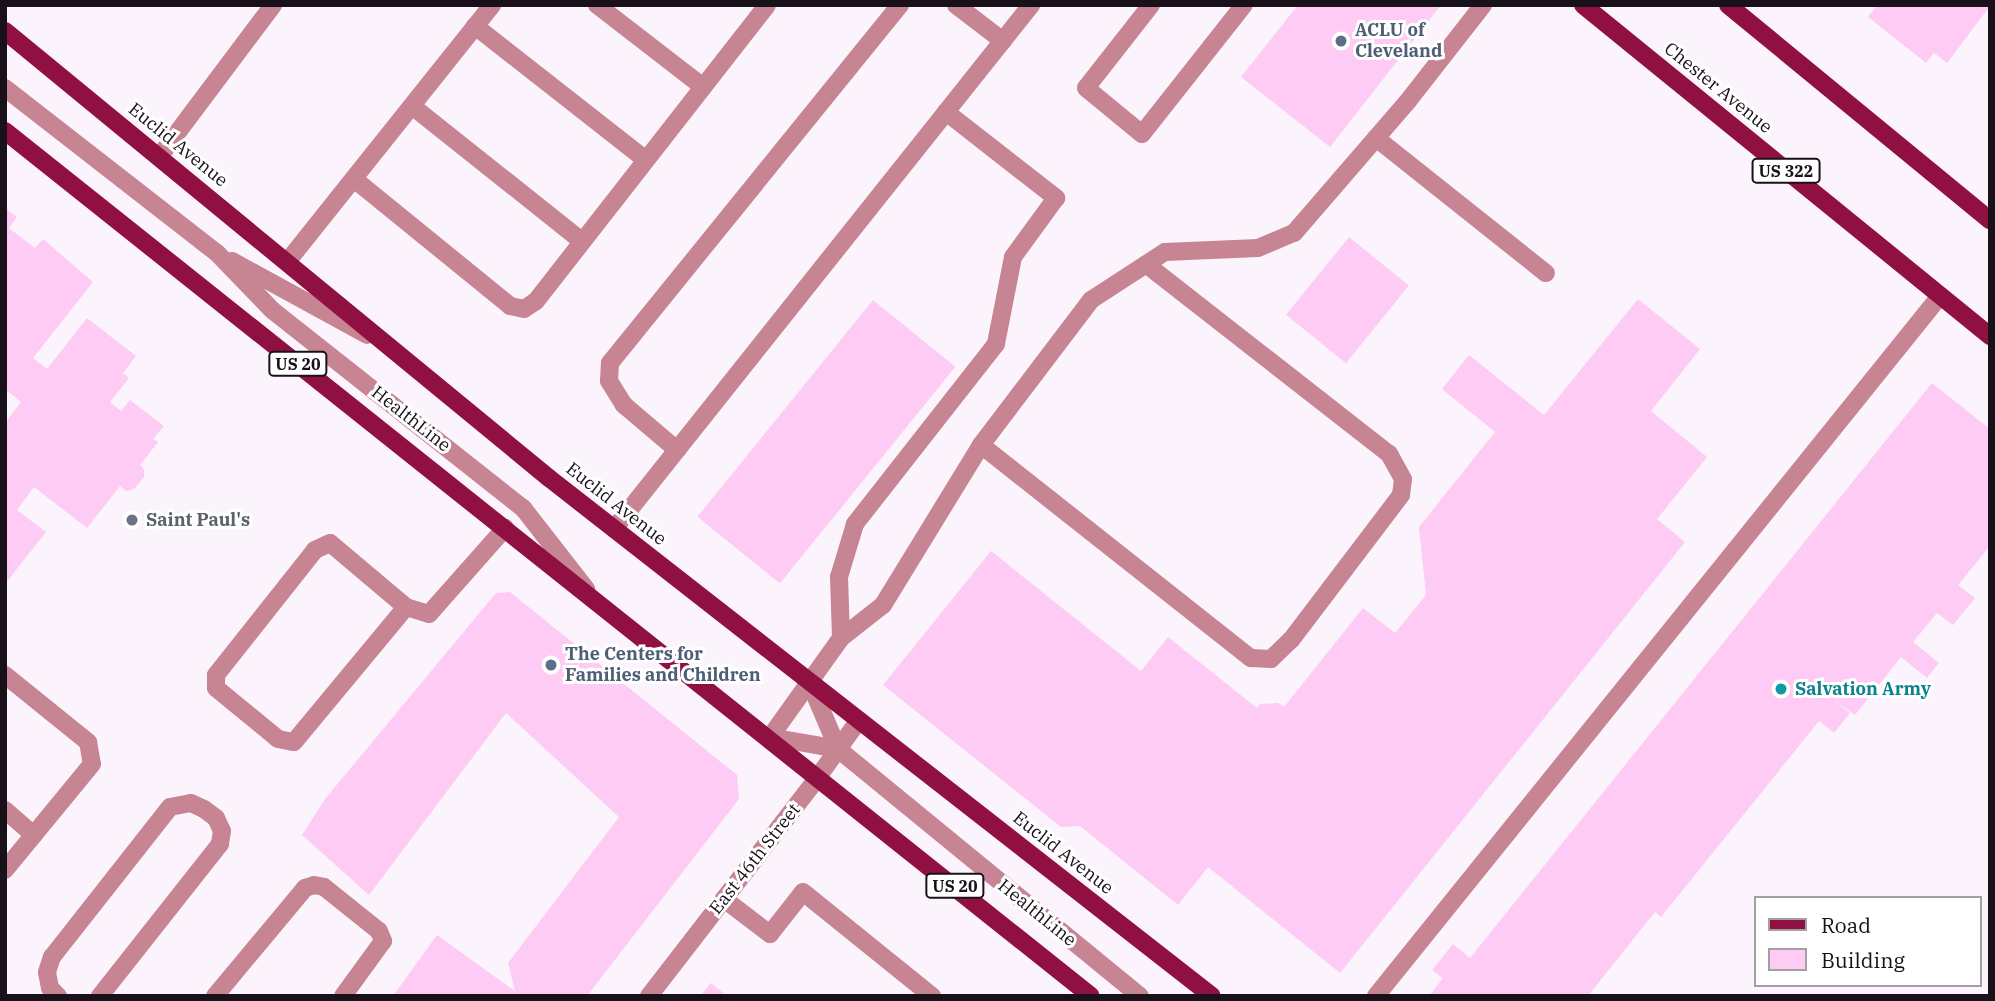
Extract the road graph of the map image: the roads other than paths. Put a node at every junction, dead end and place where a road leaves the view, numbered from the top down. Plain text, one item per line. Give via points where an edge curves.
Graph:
1 (273, 5) edge
2 (492, 5) edge
3 (597, 5) edge
4 (900, 5) edge
5 (956, 5) edge
6 (1031, 5) edge
7 (1151, 5) edge
8 (1244, 5) edge
9 (1483, 5) edge
10 (1583, 5) edge
11 (1728, 5) edge
12 (762, 7) edge
13 (475, 26) junction
14 (5, 31) edge
15 (1003, 41) junction
16 (703, 87) junction
17 (5, 89) edge
18 (412, 106) junction
19 (946, 112) junction
20 (5, 131) edge
21 (1376, 138) junction
22 (159, 157) junction
23 (646, 160) junction
24 (354, 179) junction
25 (1990, 220) edge
26 (582, 241) junction
27 (217, 253) junction
28 (287, 262) junction
29 (1146, 264) junction
30 (1546, 273) dead end
31 (1940, 296) junction
32 (1990, 336) edge
33 (392, 349) junction
34 (981, 445) junction
35 (677, 450) junction
36 (505, 528) junction
37 (614, 529) junction
38 (592, 597) junction
39 (406, 607) junction
40 (841, 638) junction
41 (5, 675) edge
42 (809, 681) junction
43 (859, 720) junction
44 (770, 737) junction
45 (838, 749) junction
46 (818, 777) junction
47 (5, 810) edge
48 (34, 835) junction
49 (5, 870) edge
50 (724, 900) junction
51 (58, 996) edge
52 (100, 996) edge
53 (215, 996) edge
54 (343, 996) edge
55 (649, 996) edge
56 (932, 996) edge
57 (1091, 996) edge
58 (1140, 996) edge
59 (1212, 996) edge
60 (1376, 996) edge

1 - 22 street
2 - 13 street
3 - 16 street
4 - 35 street via 610,363 609,382 624,405
5 - 15 street
6 - 15 street
7 - 8 street via 1086,88 1142,134
9 - 21 street
10 - 31 main road, Chester Avenue / US 322
11 - 25 main road
12 - 16 street
13 - 18 street
13 - 23 street
14 - 22 main road, Euclid Avenue
15 - 19 street
16 - 23 street
17 - 27 street, HealthLine
18 - 24 street
18 - 26 street
19 - 35 street
19 - 40 street via 1056,198 1013,257 996,344 855,524 839,577
20 - 36 main road, US 20
21 - 29 street via 1294,233 1258,248 1165,252
21 - 30 street
22 - 28 main road, Euclid Avenue
23 - 26 street
24 - 26 street via 510,306 524,309 536,300
24 - 28 street
27 - 33 street, HealthLine
27 - 38 street, HealthLine via 272,310 523,508
28 - 33 main road, Euclid Avenue
29 - 34 street via 1091,300
29 - 34 street via 1389,454 1403,479 1401,495 1292,640 1271,659 1251,658
31 - 32 main road, Chester Avenue / US 322
31 - 60 street
33 - 37 main road, Euclid Avenue
34 - 40 street via 883,605
35 - 37 street
36 - 38 main road, US 20
36 - 39 street via 429,614
37 - 42 main road, Euclid Avenue
38 - 44 main road, US 20
39 - 39 street via 295,742 278,739 216,688 216,675 290,581 315,550 331,543
40 - 42 street
41 - 48 street via 88,742 92,764
42 - 43 main road, Euclid Avenue
42 - 44 street
42 - 45 street, HealthLine
43 - 45 street, East 46th Street
43 - 59 main road, Euclid Avenue
44 - 45 street, HealthLine
44 - 46 main road, US 20
45 - 46 street, East 46th Street
45 - 58 street, HealthLine
46 - 50 street, East 46th Street
46 - 57 main road, US 20
47 - 48 street
48 - 49 street
50 - 55 street, East 46th Street
50 - 56 street via 770,934 803,892
51 - 52 street via 50,988 47,972 52,957 170,807 191,803 204,808 222,831 220,844
53 - 54 street via 305,888 314,885 324,887 379,932 383,941

